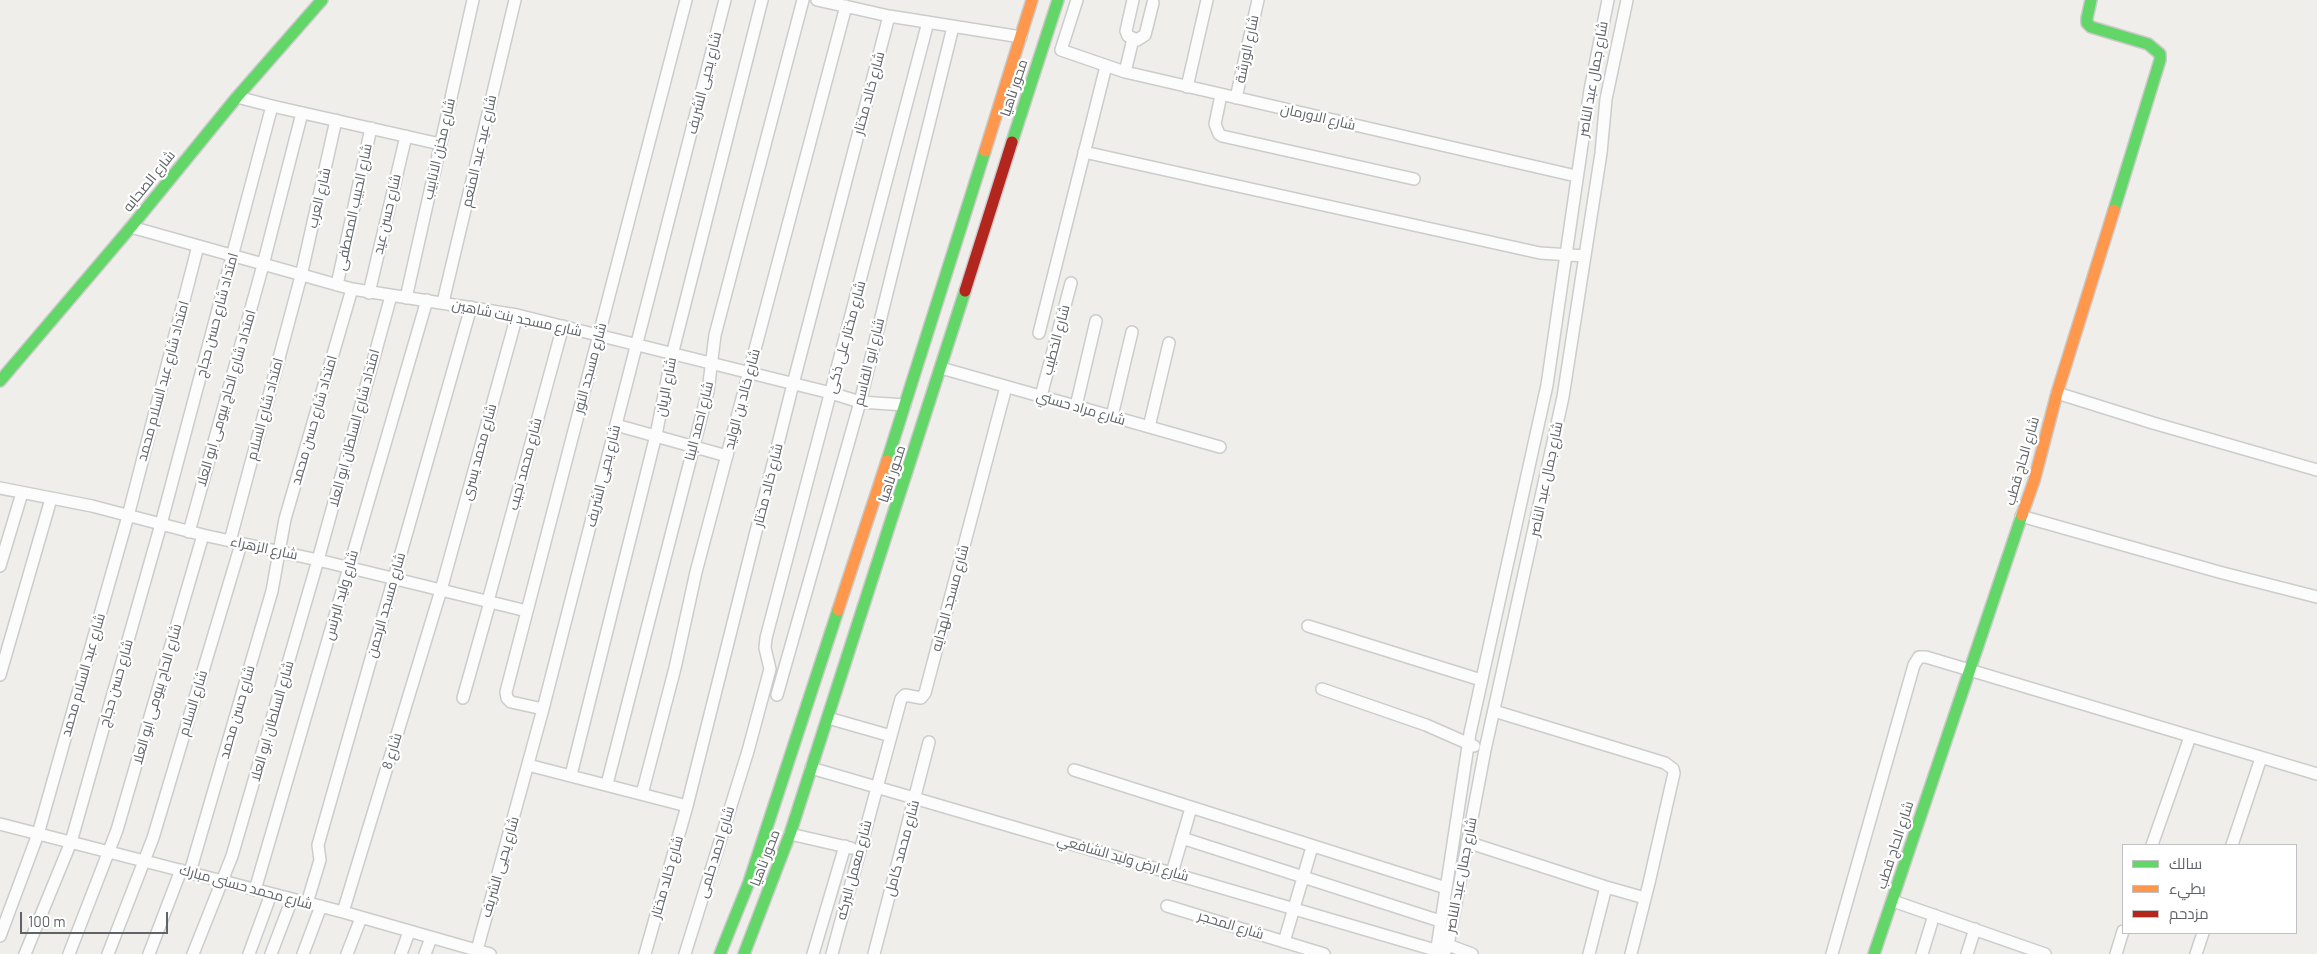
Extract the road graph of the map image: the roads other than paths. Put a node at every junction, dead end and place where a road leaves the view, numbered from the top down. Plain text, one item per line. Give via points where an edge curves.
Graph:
1 (322, 0) edge
2 (473, 0) edge
3 (515, 0) edge
4 (686, 0) edge
5 (725, 0) edge
6 (762, 0) edge
7 (803, 0) edge
8 (817, 0) edge
9 (1032, 0) edge
10 (1058, 0) edge
11 (1077, 0) edge
12 (1133, 0) edge
13 (1207, 0) edge
14 (1258, 0) edge
15 (1608, 0) edge
16 (1627, 0) edge
17 (2091, 0) edge
18 (1153, 3) dead end
19 (846, 6) junction
20 (889, 16) junction
21 (928, 22) junction
22 (953, 27) junction
23 (1021, 37) junction
24 (1133, 39) junction
25 (1106, 66) junction
26 (1125, 72) junction
27 (1186, 87) junction
28 (1003, 93) junction
29 (1221, 95) junction
30 (237, 97) junction
31 (1236, 98) junction
32 (1025, 101) junction
33 (272, 106) junction
34 (302, 113) junction
35 (336, 120) junction
36 (371, 128) junction
37 (406, 136) junction
38 (440, 144) junction
39 (1084, 152) junction
40 (1576, 176) junction
41 (1414, 179) dead end
42 (131, 227) junction
43 (198, 246) junction
44 (1567, 255) junction
45 (232, 256) junction
46 (1585, 256) junction
47 (264, 265) junction
48 (301, 276) junction
49 (1071, 283) dead end
50 (336, 285) junction
51 (352, 289) junction
52 (370, 293) junction
53 (390, 296) junction
54 (406, 298) junction
55 (427, 300) junction
56 (443, 302) junction
57 (471, 306) junction
58 (517, 315) junction
59 (1096, 321) dead end
60 (563, 326) junction
61 (1132, 332) dead end
62 (1039, 333) dead end
63 (599, 336) junction
64 (1169, 343) dead end
65 (637, 346) junction
66 (672, 354) junction
67 (711, 364) junction
68 (941, 368) junction
69 (749, 373) junction
70 (0, 382) edge
71 (793, 384) junction
72 (1006, 387) junction
73 (831, 393) junction
74 (2057, 393) junction
75 (1041, 396) junction
76 (860, 402) junction
77 (905, 405) junction
78 (1076, 406) junction
79 (1112, 416) junction
80 (616, 425) junction
81 (1149, 427) junction
82 (656, 435) junction
83 (694, 446) junction
84 (1220, 448) dead end
85 (727, 456) junction
86 (2317, 470) edge
87 (0, 488) edge
88 (22, 493) junction
89 (51, 499) junction
90 (128, 516) junction
91 (2021, 516) junction
92 (161, 524) junction
93 (190, 532) junction
94 (203, 535) junction
95 (235, 543) junction
96 (280, 552) junction
97 (318, 560) junction
98 (0, 566) edge
99 (349, 568) junction
100 (394, 578) junction
101 (441, 590) junction
102 (2317, 597) edge
103 (489, 601) junction
104 (527, 611) junction
105 (1308, 626) dead end
106 (1970, 670) junction
107 (0, 675) edge
108 (1480, 680) junction
109 (1322, 689) dead end
110 (777, 695) dead end
111 (463, 698) dead end
112 (543, 709) junction
113 (1494, 711) junction
114 (828, 718) junction
115 (891, 736) junction
116 (2190, 737) junction
117 (929, 742) dead end
118 (1468, 744) junction
119 (748, 750) junction
120 (1485, 750) junction
121 (760, 753) dead end
122 (2261, 758) junction
123 (528, 765) junction
124 (811, 768) junction
125 (1074, 770) dead end
126 (2317, 774) edge
127 (571, 775) junction
128 (607, 784) junction
129 (877, 787) junction
130 (642, 794) junction
131 (915, 797) junction
132 (687, 806) junction
133 (1191, 808) junction
134 (0, 824) edge
135 (38, 834) junction
136 (790, 834) junction
137 (1182, 838) junction
138 (71, 842) junction
139 (1467, 842) junction
140 (2152, 844) edge
141 (2232, 844) edge
142 (845, 846) junction
143 (1312, 847) junction
144 (110, 851) junction
145 (860, 851) junction
146 (144, 861) junction
147 (185, 871) junction
148 (1172, 873) junction
149 (1303, 877) junction
150 (222, 880) junction
151 (1606, 887) junction
152 (1446, 888) junction
153 (255, 890) junction
154 (271, 894) junction
155 (1645, 898) junction
156 (292, 899) junction
157 (1893, 900) junction
158 (307, 903) junction
159 (321, 906) junction
160 (1167, 906) dead end
161 (1294, 908) junction
162 (343, 912) junction
163 (1934, 915) junction
164 (361, 918) junction
165 (1440, 920) junction
166 (1975, 929) junction
167 (409, 932) junction
168 (2122, 934) edge
169 (2203, 934) edge
170 (0, 936) edge
171 (431, 938) junction
172 (1284, 942) junction
173 (2010, 942) junction
174 (460, 950) edge
175 (477, 950) junction
176 (1441, 951) edge
177 (2028, 951) edge
178 (25, 954) edge
179 (69, 954) edge
180 (108, 954) edge
181 (148, 954) edge
182 (193, 954) edge
183 (248, 954) edge
184 (271, 954) edge
185 (302, 954) edge
186 (347, 954) edge
187 (401, 954) edge
188 (425, 954) edge
189 (490, 954) edge
190 (645, 954) edge
191 (685, 954) edge
192 (720, 954) edge
193 (744, 954) edge
194 (813, 954) edge
195 (832, 954) edge
196 (874, 954) edge
197 (1324, 954) edge
198 (1472, 954) edge
199 (1589, 954) edge
200 (1631, 954) edge
201 (1832, 954) edge
202 (1874, 954) edge
203 (1922, 954) edge
204 (1967, 954) edge
205 (2007, 954) edge
206 (2045, 954) edge
207 (2116, 954) edge
208 (2196, 954) edge

1 - 30 main road, شارع الصحابه
2 - 38 street, شارع مخزن الانابيب
3 - 56 street, شارع عيد عبد المنعم
4 - 63 street, شارع مسجد النور
5 - 65 street, شارع يحيى الشريف
6 - 66 street, شارع الريان
7 - 67 street, شارع احمد البنا via 715,336
8 - 19 street
9 - 23 main road, محور ناهيا
10 - 32 main road, محور ناهيا
11 - 25 street, شارع الاورمان via 1061,50
12 - 24 street via 1126,31
13 - 27 street
14 - 31 street, شارع الورشة
15 - 40 street, شارع جمال عبد الناصر
16 - 46 street, شارع جمال عبد الناصر via 1606,99
17 - 74 main road, شارع الحاج قطب via 2087,18 2092,27 2148,44 2160,54 2160,60
18 - 24 street via 1145,35 1140,40
19 - 20 street
19 - 69 street, شارع خالد بن الوليد
20 - 21 street
20 - 71 street, شارع خالد مختار
21 - 22 street
21 - 73 street, شارع مختار على ذكى
22 - 23 street
22 - 76 street, شارع ابو القاسم
23 - 28 main road, محور ناهيا
24 - 26 street
25 - 26 street, شارع الاورمان
25 - 39 street
26 - 27 street, شارع الاورمان
27 - 29 street, شارع الاورمان
28 - 32 main road
28 - 77 main road, محور ناهيا
29 - 31 street, شارع الاورمان
29 - 41 street via 1215,124 1222,136
30 - 33 street
30 - 42 main road, شارع الصحابه
31 - 40 street, شارع الاورمان
32 - 68 main road, محور ناهيا
33 - 34 street
33 - 45 street, امتداد شارع حسن حجاج
34 - 35 street
34 - 47 street, امتداد شارع الحاج بيومى ابو العلا
35 - 36 street
35 - 48 street, شارع العرب
36 - 37 street
36 - 50 street, شارع الحبيب المصطفى
37 - 38 street
37 - 52 street, شارع حسن عيد
38 - 54 street, شارع مخزن الانابيب
39 - 44 street via 1540,253
39 - 62 street
40 - 44 street, شارع جمال عبد الناصر
42 - 43 street, شارع مسجد بنت شاهين
42 - 70 main road, شارع الصحابه
43 - 45 street, شارع مسجد بنت شاهين
43 - 90 street, امتداد شارع عبد السلام محمد
44 - 46 street
44 - 108 street, شارع جمال عبد الناصر via 1546,385
45 - 47 street, شارع مسجد بنت شاهين
45 - 92 street, امتداد شارع حسن حجاج
46 - 113 street, شارع جمال عبد الناصر via 1563,397
47 - 48 street, شارع مسجد بنت شاهين
47 - 93 street, امتداد شارع الحاج بيومى ابو العلا
48 - 50 street, شارع مسجد بنت شاهين
48 - 95 street, امتداد شارع السلام
49 - 75 street, شارع الخطيب
50 - 51 street, شارع مسجد بنت شاهين
51 - 52 street, شارع مسجد بنت شاهين
51 - 96 street, امتداد شارع حسن محمد via 285,519
52 - 53 street, شارع مسجد بنت شاهين
53 - 54 street, شارع مسجد بنت شاهين
53 - 97 street, امتداد شارع السلطان ابو العلا
54 - 55 street, شارع مسجد بنت شاهين
55 - 56 street, شارع مسجد بنت شاهين
55 - 99 street, شارع وليد البرنس
56 - 57 street, شارع مسجد بنت شاهين
57 - 58 street, شارع مسجد بنت شاهين
57 - 100 street, شارع مسجد الرحمن
58 - 60 street, شارع مسجد بنت شاهين
58 - 101 street, شارع محمد يسرى
59 - 78 street
60 - 63 street, شارع مسجد بنت شاهين
60 - 103 street, شارع محمد نجيب
61 - 79 street
63 - 65 street, شارع مسجد بنت شاهين
63 - 104 street, شارع مسجد النور
64 - 81 street
65 - 66 street, شارع مسجد بنت شاهين
65 - 80 street, شارع يحيى الشريف
66 - 67 street, شارع مسجد بنت شاهين
66 - 82 street, شارع الريان
67 - 69 street, شارع مسجد بنت شاهين
67 - 83 street, شارع احمد البنا via 710,382
68 - 72 street, شارع مراد حسني
68 - 114 main road, محور ناهيا
69 - 71 street, شارع مسجد بنت شاهين
69 - 85 street, شارع خالد بن الوليد
71 - 73 street, شارع مسجد بنت شاهين
71 - 132 street, شارع خالد مختار
72 - 75 street, شارع مراد حسني
72 - 115 street, شارع مسجد الهدايه via 925,693 921,698 902,697
73 - 76 street, شارع مسجد بنت شاهين
73 - 119 street, شارع مختار على ذكى via 766,638 770,669
74 - 86 street
74 - 91 main road, شارع الحاج قطب via 2039,464
75 - 78 street, شارع مراد حسني
76 - 77 street, شارع مسجد بنت شاهين
76 - 110 street, شارع ابو القاسم
77 - 192 main road, محور ناهيا via 749,882
78 - 79 street, شارع مراد حسني
79 - 81 street, شارع مراد حسني
80 - 82 street
80 - 112 street, شارع يحيى الشريف
81 - 84 street, شارع مراد حسني
82 - 83 street
82 - 127 street, شارع الريان
83 - 85 street
83 - 128 street, شارع احمد البنا
85 - 130 street, شارع خالد بن الوليد
87 - 88 street, شارع الزهراء
88 - 89 street, شارع الزهراء
88 - 98 street
89 - 90 street, شارع الزهراء
89 - 107 street
90 - 92 street, شارع الزهراء
90 - 135 street, شارع عبد السلام محمد
91 - 102 street
91 - 106 main road, شارع الحاج قطب
92 - 93 street, شارع الزهراء
92 - 138 street, شارع حسن حجاج
93 - 94 street, شارع الزهراء
94 - 95 street, شارع الزهراء
94 - 144 street, شارع الحاج بيومى ابو العلا
95 - 96 street, شارع الزهراء
95 - 146 street, شارع السلام
96 - 97 street, شارع الزهراء
96 - 147 street, شارع حسن محمد via 275,580
97 - 99 street, شارع الزهراء
97 - 150 street, شارع السلطان ابو العلا via 232,856
99 - 100 street, شارع الزهراء
99 - 153 street, شارع وليد البرنس
100 - 101 street, شارع الزهراء
100 - 158 street, شارع مسجد الرحمن via 318,845 320,860
101 - 103 street, شارع الزهراء
101 - 162 street, شارع 8
103 - 104 street, شارع الزهراء
103 - 111 street, شارع محمد نجيب
104 - 112 street, شارع مسجد النور via 506,695 511,702
105 - 108 street
106 - 116 street
106 - 157 main road, شارع الحاج قطب
106 - 201 street via 1926,657 1917,659
108 - 118 street, شارع جمال عبد الناصر
109 - 118 street via 1432,727
112 - 123 street, شارع يحيى الشريف
113 - 120 street, شارع جمال عبد الناصر
113 - 155 street via 1670,766 1674,773
114 - 115 street
114 - 124 main road, محور ناهيا
115 - 129 street, شارع مسجد الهدايه
116 - 122 street
116 - 140 street
117 - 131 street, شارع محمد كامل
118 - 120 street
118 - 152 street, شارع جمال عبد الناصر
119 - 121 street
119 - 191 street, شارع احمد حلمى
120 - 139 street, شارع جمال عبد الناصر
122 - 126 street
122 - 141 street
123 - 127 street
123 - 175 street, شارع يحيى الشريف
124 - 129 street, شارع ارض وليد الشافعي
124 - 136 main road, محور ناهيا
125 - 133 street
127 - 128 street
128 - 130 street
129 - 131 street, شارع ارض وليد الشافعي
129 - 145 street, شارع معمل البركه
130 - 132 street
131 - 148 street, شارع ارض وليد الشافعي
131 - 196 street, شارع محمد كامل
132 - 190 street, شارع خالد مختار
133 - 137 street
133 - 143 street
134 - 135 street, شارع محمد حسنى مبارك
135 - 138 street, شارع محمد حسنى مبارك
135 - 170 street, شارع عبد السلام محمد
136 - 142 street
136 - 193 main road, محور ناهيا
137 - 148 street
137 - 149 street
138 - 144 street, شارع محمد حسنى مبارك
138 - 178 street, شارع حسن حجاج
139 - 151 street
139 - 176 street, شارع جمال عبد الناصر
142 - 145 street
142 - 194 street
143 - 149 street
143 - 152 street
144 - 146 street, شارع محمد حسنى مبارك
144 - 179 street, شارع الحاج بيومى ابو العلا
145 - 195 street, شارع معمل البركه
146 - 147 street, شارع محمد حسنى مبارك
146 - 180 street, شارع السلام
147 - 150 street, شارع محمد حسنى مبارك
147 - 181 street, شارع حسن محمد
148 - 161 street, شارع ارض وليد الشافعي
149 - 161 street
149 - 165 street
150 - 153 street, شارع محمد حسنى مبارك
150 - 182 street, شارع السلطان ابو العلا
151 - 155 street
151 - 199 street
152 - 165 street, شارع جمال عبد الناصر
153 - 154 street, شارع محمد حسنى مبارك
154 - 156 street, شارع محمد حسنى مبارك
154 - 183 street
155 - 200 street
156 - 158 street, شارع محمد حسنى مبارك
156 - 184 street
157 - 163 street
157 - 202 main road, شارع الحاج قطب
158 - 159 street, شارع محمد حسنى مبارك
159 - 162 street, شارع محمد حسنى مبارك
159 - 185 street
160 - 172 street, شارع المحجر
161 - 172 street
161 - 176 street, شارع ارض وليد الشافعي
162 - 164 street, شارع محمد حسنى مبارك
163 - 166 street
163 - 203 street
164 - 167 street, شارع محمد حسنى مبارك
164 - 186 street
165 - 176 street, شارع جمال عبد الناصر
166 - 173 street
166 - 204 street
167 - 171 street, شارع محمد حسنى مبارك
167 - 187 street
168 - 207 street
169 - 208 street
171 - 174 street, شارع محمد حسنى مبارك
171 - 188 street
172 - 197 street, شارع المحجر
173 - 177 street
173 - 205 street
174 - 175 street, شارع محمد حسنى مبارك
175 - 189 street, شارع محمد حسنى مبارك
176 - 198 street, شارع ارض وليد الشافعي
177 - 206 street

